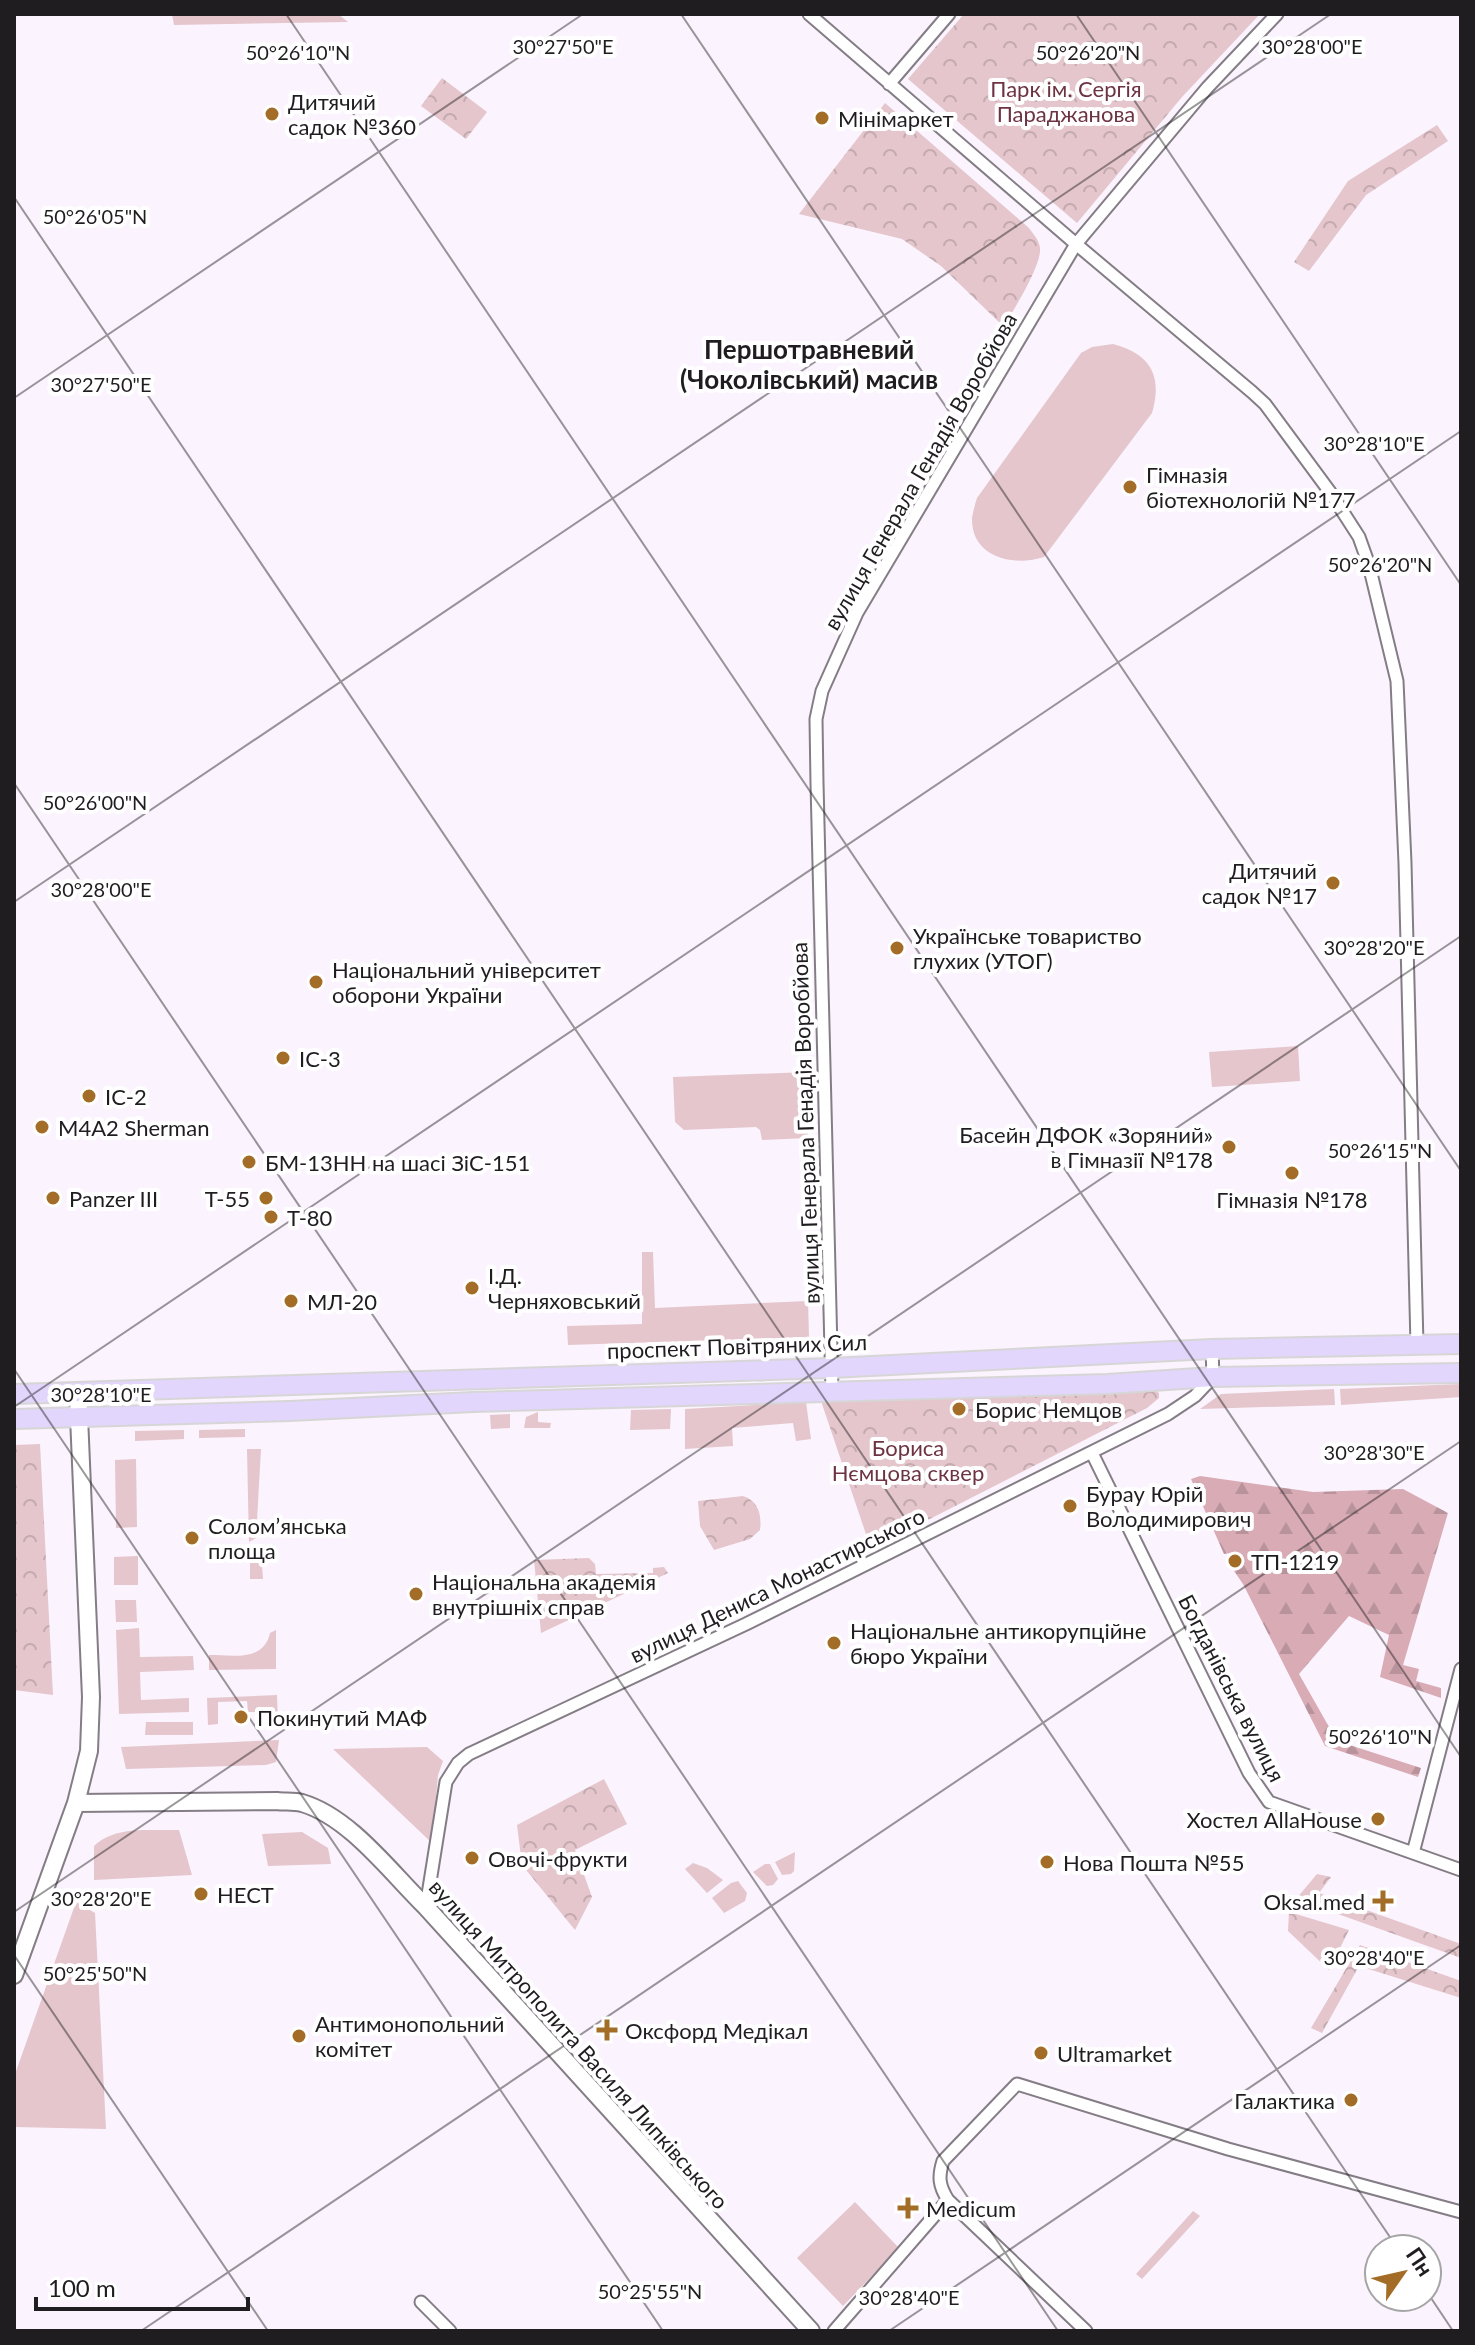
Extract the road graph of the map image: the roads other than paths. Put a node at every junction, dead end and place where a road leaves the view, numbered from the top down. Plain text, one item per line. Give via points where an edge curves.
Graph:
1 (809, 14) edge
2 (949, 14) edge
3 (1277, 14) edge
4 (889, 84) junction
5 (1076, 244) junction
6 (1461, 1344) edge
7 (1417, 1345) junction
8 (1212, 1349) junction
9 (831, 1368) junction
10 (1461, 1373) edge
11 (1213, 1377) junction
12 (832, 1391) junction
13 (78, 1393) junction
14 (14, 1394) edge
15 (78, 1418) junction
16 (14, 1419) edge
17 (1092, 1453) junction
18 (1461, 1669) edge
19 (76, 1803) junction
20 (1413, 1853) junction
21 (1461, 1870) edge
22 (426, 1907) junction
23 (14, 1975) edge
24 (948, 2200) junction
25 (1461, 2212) edge
26 (421, 2302) dead end
27 (450, 2331) edge
28 (811, 2331) edge
29 (834, 2331) edge
30 (1086, 2331) edge

1 - 4 street
2 - 4 street
3 - 5 street, вулиця Генерала Генадія Воробйова via 1207,88
4 - 5 street
5 - 7 street via 1265,404 1330,492 1359,537 1369,565 1395,670 1400,723
5 - 9 street, вулиця Генерала Генадія Воробйова via 857,613 822,691 816,719
6 - 7 main road, проспект Повітряних Сил
7 - 8 main road, проспект Повітряних Сил
8 - 9 main road, проспект Повітряних Сил
8 - 11 street
9 - 12 street, вулиця Генерала Генадія Воробйова
9 - 13 main road, проспект Повітряних Сил
10 - 11 main road
11 - 12 main road
11 - 17 street, вулиця Дениса Монастирського via 1168,1414
12 - 15 main road
13 - 14 main road, проспект Повітряних Сил
13 - 15 main road
15 - 16 main road
15 - 19 main road via 91,1697 89,1751
17 - 20 street, Богданівська вулиця via 1249,1773 1269,1802
17 - 22 street, вулиця Дениса Монастирського via 737,1629 469,1754 446,1782
18 - 20 street
19 - 22 main road, вулиця Митрополита Василя Липківського via 302,1803 363,1841
19 - 23 main road
20 - 21 street, Богданівська вулиця
22 - 28 main road, вулиця Митрополита Василя Липківського
24 - 25 street via 940,2187 943,2161 1017,2084 1228,2149
24 - 29 street
24 - 30 street
26 - 27 street

